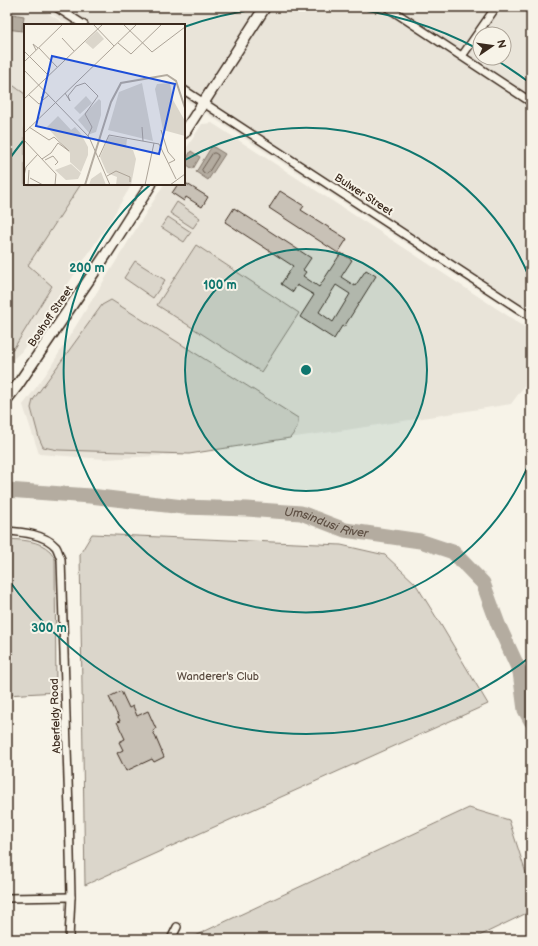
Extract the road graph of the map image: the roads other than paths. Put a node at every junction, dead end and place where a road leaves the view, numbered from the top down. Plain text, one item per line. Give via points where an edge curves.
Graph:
1 (56, 7) edge
2 (265, 7) edge
3 (387, 7) edge
4 (496, 7) edge
5 (82, 24) edge
6 (462, 56) junction
7 (185, 91) edge
8 (531, 102) edge
9 (204, 103) junction
10 (185, 132) edge
11 (150, 185) edge
12 (531, 317) edge
13 (7, 399) edge
14 (7, 531) edge
15 (71, 897) junction
16 (7, 898) edge
17 (177, 928) dead end
18 (69, 939) edge
19 (171, 939) edge

1 - 5 street
2 - 9 main road
3 - 6 street
4 - 6 street
6 - 8 street
7 - 9 street, Bulwer Street
9 - 10 main road
9 - 12 street, Bulwer Street
11 - 13 main road, Boshoff Street
14 - 15 street, Aberfeldy Road via 47,538 56,547 61,559
15 - 16 street
15 - 18 street, Aberfeldy Road
17 - 19 street

